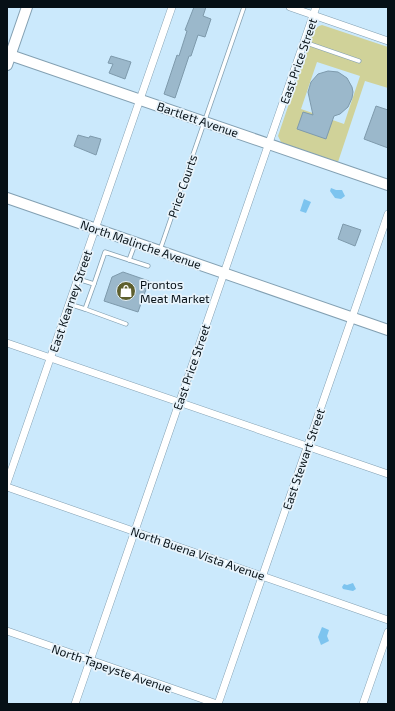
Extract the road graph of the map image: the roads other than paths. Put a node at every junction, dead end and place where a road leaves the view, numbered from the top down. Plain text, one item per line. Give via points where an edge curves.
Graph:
1 (27, 7) edge
2 (172, 7) edge
3 (244, 7) edge
4 (290, 7) edge
5 (316, 7) edge
6 (313, 15) junction
7 (388, 41) edge
8 (304, 42) junction
9 (9, 54) edge
10 (359, 61) dead end
11 (7, 65) edge
12 (140, 99) junction
13 (204, 122) junction
14 (269, 144) junction
15 (388, 185) edge
16 (7, 198) edge
17 (388, 214) edge
18 (95, 228) junction
19 (136, 242) junction
20 (160, 251) junction
21 (129, 260) junction
22 (148, 266) dead end
23 (224, 273) junction
24 (78, 279) junction
25 (94, 284) junction
26 (69, 304) junction
27 (85, 309) junction
28 (352, 318) junction
29 (126, 324) dead end
30 (388, 330) edge
31 (7, 343) edge
32 (50, 358) junction
33 (179, 402) junction
34 (308, 446) junction
35 (388, 474) edge
36 (7, 482) edge
37 (7, 487) edge
38 (134, 531) junction
39 (263, 576) junction
40 (388, 620) edge
41 (7, 632) edge
42 (388, 632) edge
43 (90, 660) junction
44 (75, 704) edge
45 (218, 704) edge
46 (363, 704) edge

1 - 9 main road
2 - 12 street, East Kearney Street
3 - 13 lane, Price Courts
4 - 6 street
5 - 6 street, East Price Street
6 - 7 street
6 - 8 street, East Price Street
8 - 10 lane
8 - 14 street, East Price Street
9 - 11 main road
9 - 12 main road, Bartlett Avenue
12 - 13 main road, Bartlett Avenue
12 - 18 street, East Kearney Street
13 - 14 main road, Bartlett Avenue
13 - 20 lane, Price Courts
14 - 15 main road, Bartlett Avenue
14 - 23 street, East Price Street
16 - 18 main road, North Malinche Avenue
17 - 28 street, East Stewart Street
18 - 19 main road, North Malinche Avenue
18 - 24 street, East Kearney Street
19 - 20 main road, North Malinche Avenue
19 - 21 lane
20 - 23 main road, North Malinche Avenue
21 - 22 lane
21 - 25 lane via 105,252
23 - 28 main road, North Malinche Avenue
23 - 33 street, East Price Street
24 - 25 lane
24 - 26 street, East Kearney Street
25 - 27 lane
26 - 27 lane
26 - 32 street, East Kearney Street
27 - 29 lane
28 - 30 main road, North Malinche Avenue
28 - 34 street, East Stewart Street
31 - 32 street
32 - 33 street
32 - 36 street, East Kearney Street
33 - 34 street
33 - 38 street, East Price Street
34 - 35 street
34 - 39 street, East Stewart Street
37 - 38 street, North Buena Vista Avenue
38 - 39 street, North Buena Vista Avenue
38 - 43 street, East Price Street
39 - 40 street, North Buena Vista Avenue
39 - 45 street, East Stewart Street
41 - 43 street, North Tapeyste Avenue
42 - 46 street
43 - 44 street, East Price Street
43 - 45 street, North Tapeyste Avenue

